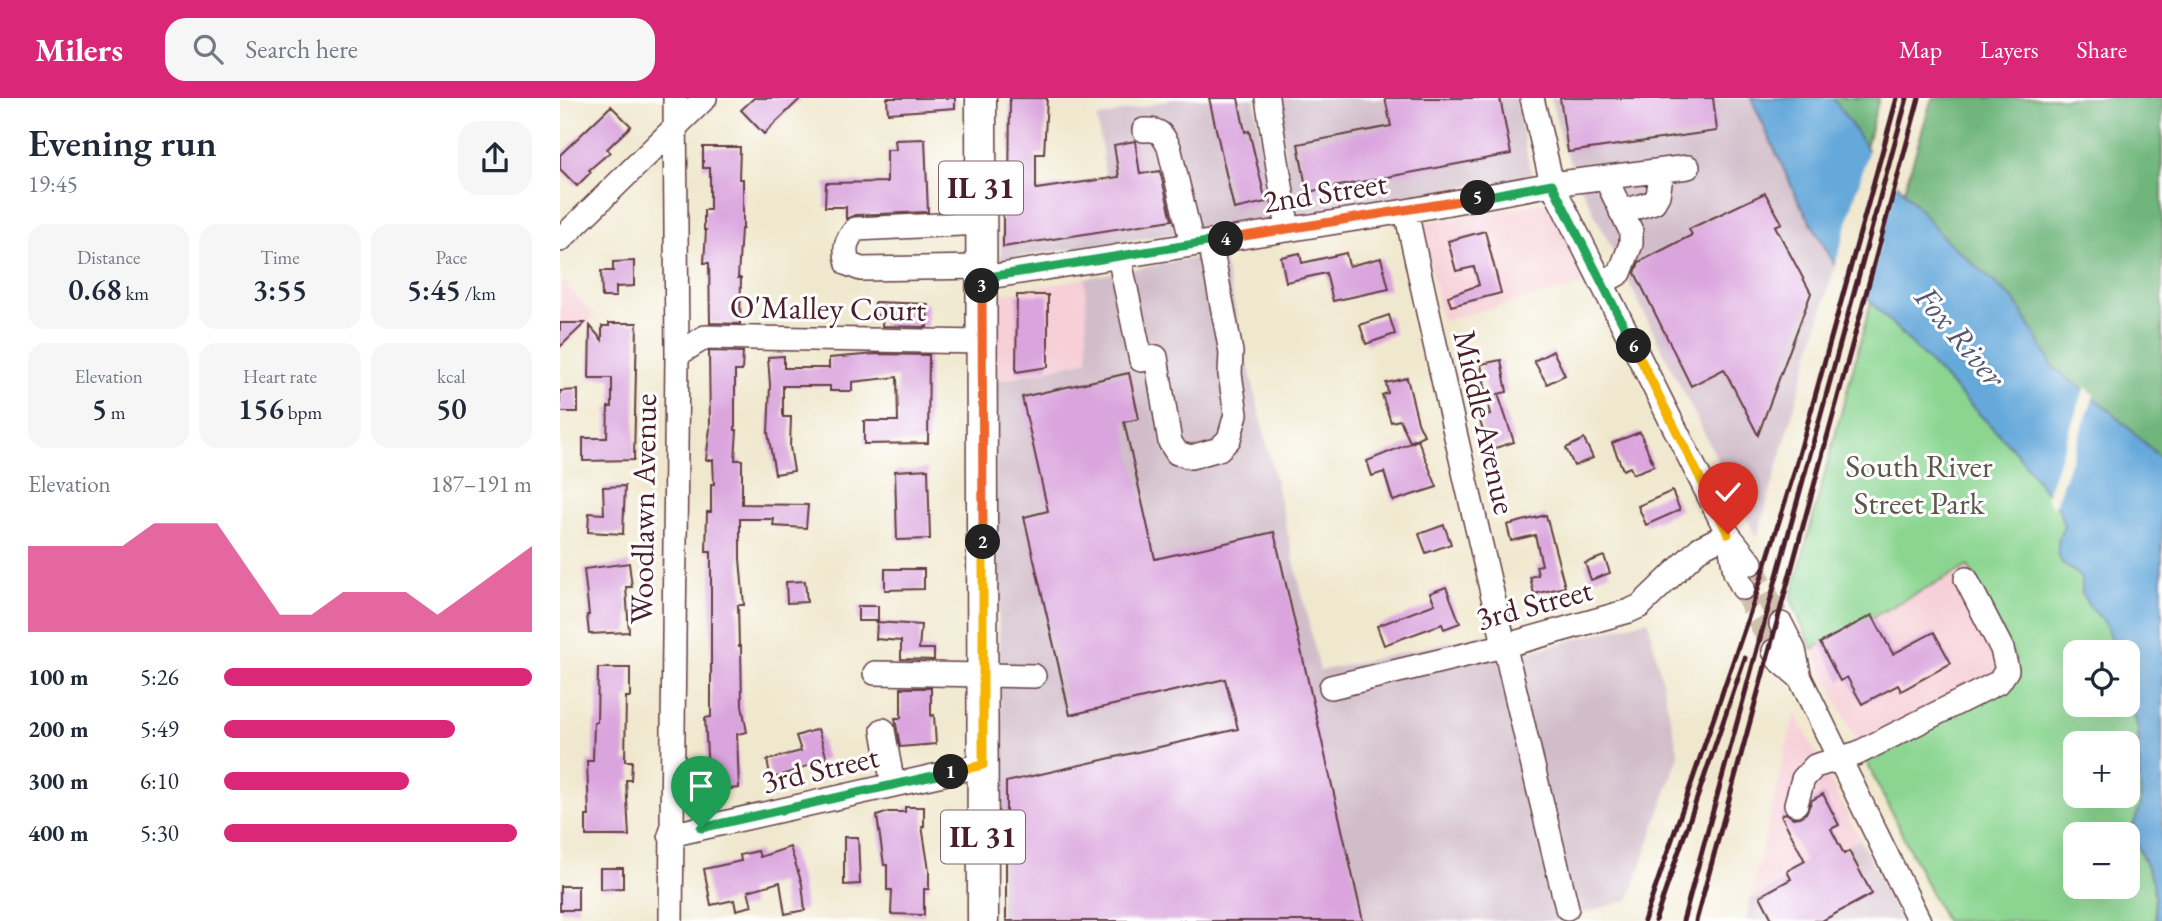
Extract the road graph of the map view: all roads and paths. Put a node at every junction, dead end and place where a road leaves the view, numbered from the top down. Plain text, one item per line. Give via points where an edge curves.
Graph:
1 (675, 98) edge
2 (705, 98) edge
3 (981, 98) edge
4 (1267, 98) edge
5 (1532, 98) edge
6 (675, 128) junction
7 (1144, 130) dead end
8 (1688, 167) dead end
9 (1662, 171) junction
10 (1606, 179) junction
11 (1552, 184) junction
12 (1406, 211) junction
13 (1621, 212) junction
14 (982, 223) junction
15 (1288, 230) junction
16 (562, 235) edge
17 (1201, 243) junction
18 (1119, 256) junction
19 (982, 273) junction
20 (1602, 283) junction
21 (982, 342) junction
22 (677, 355) junction
23 (1728, 534) junction
24 (1751, 563) tunnel mouth
25 (1966, 579) dead end
26 (1743, 588) tunnel mouth
27 (1781, 624) tunnel mouth
28 (1503, 646) junction
29 (1774, 651) tunnel mouth
30 (875, 673) dead end
31 (983, 675) junction
32 (1034, 676) dead end
33 (1800, 678) junction
34 (1331, 687) dead end
35 (883, 730) dead end
36 (1839, 758) junction
37 (983, 765) junction
38 (893, 785) junction
39 (1796, 804) dead end
40 (670, 835) junction
41 (1567, 908) dead end
42 (1910, 918) edge
43 (670, 921) edge
44 (983, 921) edge

1 - 6 street, Woodlawn Avenue
2 - 6 street
3 - 14 main road, IL 31
4 - 15 street
5 - 11 street
6 - 16 street
6 - 22 street, Woodlawn Avenue
7 - 17 street via 1163,134
8 - 9 street, 2nd Street
9 - 10 street, 2nd Street
9 - 13 street via 1654,202
10 - 11 street, 2nd Street
10 - 13 street
11 - 12 street, 2nd Street
11 - 20 street
12 - 15 street, 2nd Street
12 - 28 street, Middle Avenue
13 - 20 street via 1631,231 1631,244 1620,273
14 - 19 main road, IL 31
14 - 19 street, 2nd Street via 856,229 845,249 848,264 861,269
15 - 17 street, 2nd Street
17 - 18 street, 2nd Street
17 - 18 street via 1231,352 1236,414 1229,439 1219,449 1191,457 1177,453 1170,442 1156,357 1141,360
18 - 19 street, 2nd Street
19 - 21 main road, IL 31
20 - 23 street
21 - 22 street, O'Malley Court via 705,337
21 - 31 main road, IL 31
22 - 40 street, Woodlawn Avenue
23 - 24 street
23 - 26 street
23 - 28 street, 3rd Street via 1700,548 1640,606
25 - 36 street via 2002,649 2007,670 1998,682 1858,753
27 - 33 street via 1794,650
28 - 34 street, 3rd Street
28 - 41 street, Middle Avenue
29 - 33 street
30 - 31 street
31 - 32 street
31 - 37 main road, IL 31
33 - 36 street
35 - 38 street
36 - 39 street via 1810,769
36 - 42 street
37 - 38 street, 3rd Street
37 - 44 main road, IL 31
38 - 40 street, 3rd Street
40 - 43 street, Woodlawn Avenue

